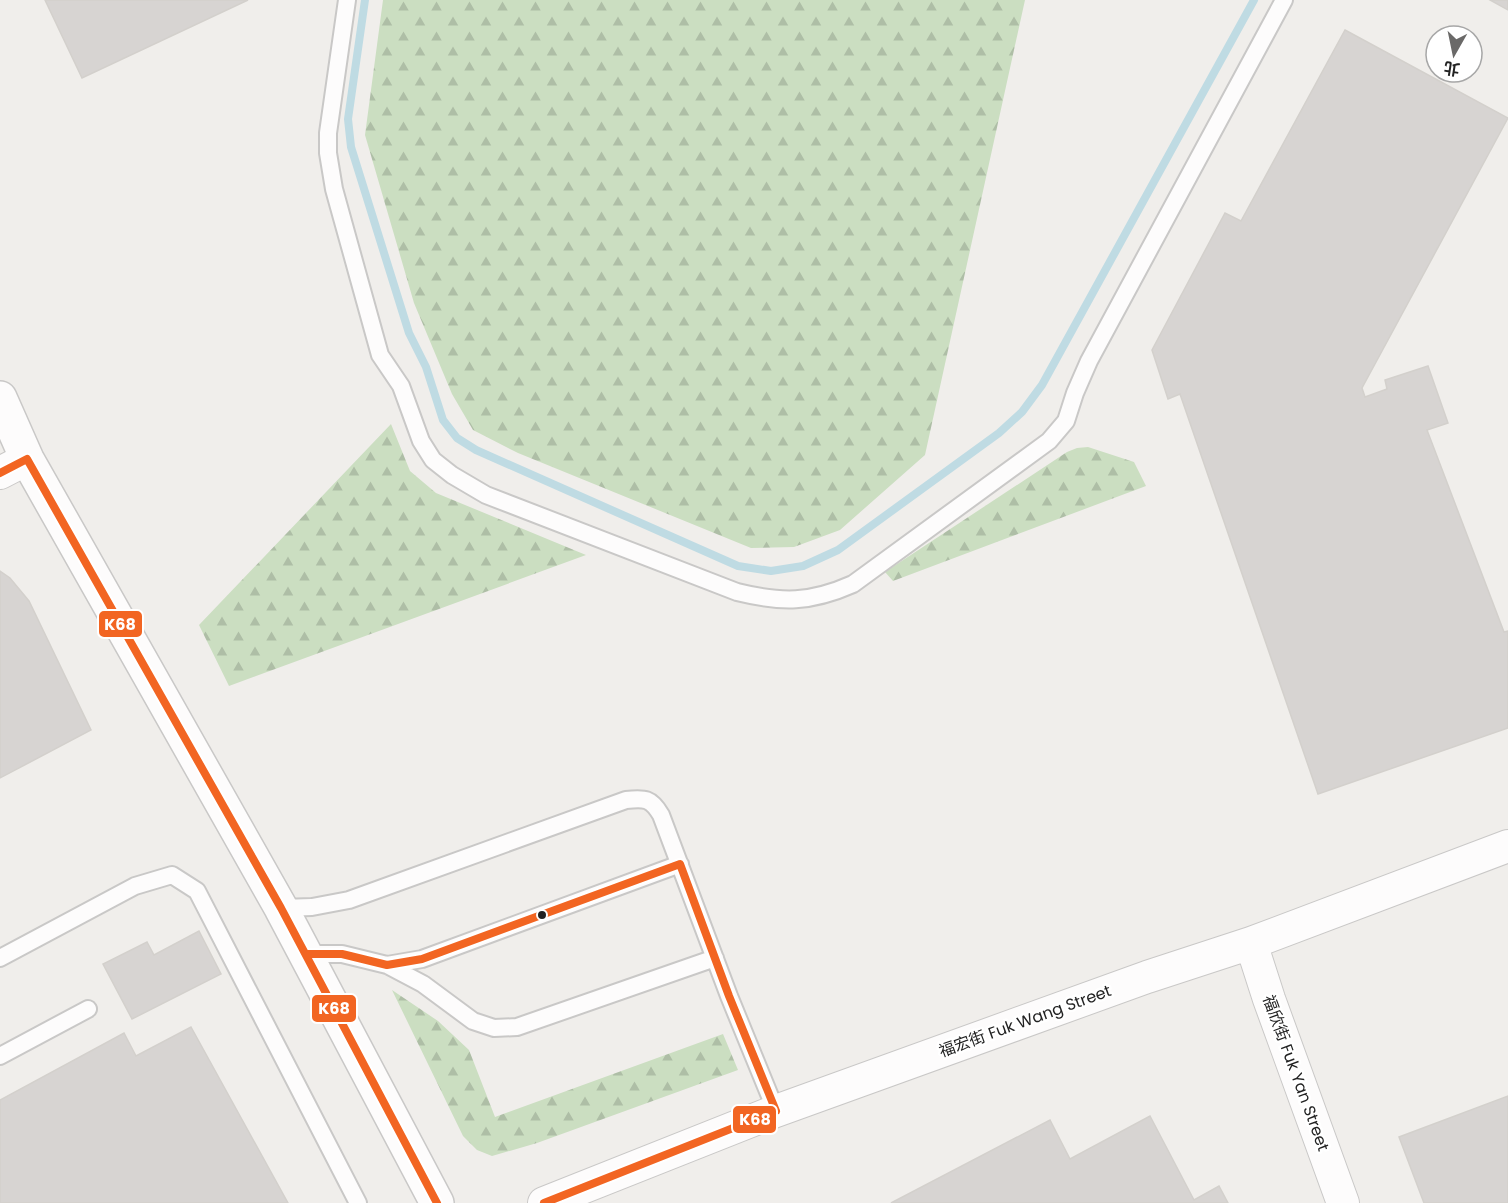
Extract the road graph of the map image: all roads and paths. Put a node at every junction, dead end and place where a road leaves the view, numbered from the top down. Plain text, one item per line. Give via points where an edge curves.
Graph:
1 (347, 0) edge
2 (1284, 0) edge
3 (0, 398) edge
4 (14, 466) edge
5 (1508, 846) edge
6 (680, 864) junction
7 (281, 908) junction
8 (1251, 943) junction
9 (307, 954) junction
10 (0, 958) edge
11 (715, 958) junction
12 (387, 965) junction
13 (88, 1009) dead end
14 (0, 1056) edge
15 (776, 1111) junction
16 (358, 1203) edge
17 (437, 1203) edge
18 (544, 1203) edge
19 (1343, 1203) edge

1 - 2 lane via 328,133 329,169 380,355 401,386 421,441 433,460 486,495 737,592 781,601 830,594 853,584 1049,441 1066,421 1089,361
3 - 4 street
4 - 7 street
5 - 8 street, 福宏街 Fuk Wang Street
6 - 7 lane via 661,815 654,803 642,798 626,800 349,900
6 - 11 lane
6 - 12 lane via 422,959
7 - 9 street
8 - 15 street, 福宏街 Fuk Wang Street
8 - 19 street, 福欣街 Fuk Yan Street
9 - 12 lane via 342,954
9 - 17 street
10 - 16 lane via 135,886 172,875 197,891
11 - 12 lane via 517,1027 494,1028 473,1021 423,984
11 - 15 lane
13 - 14 lane
15 - 18 street, 福宏街 Fuk Wang Street

